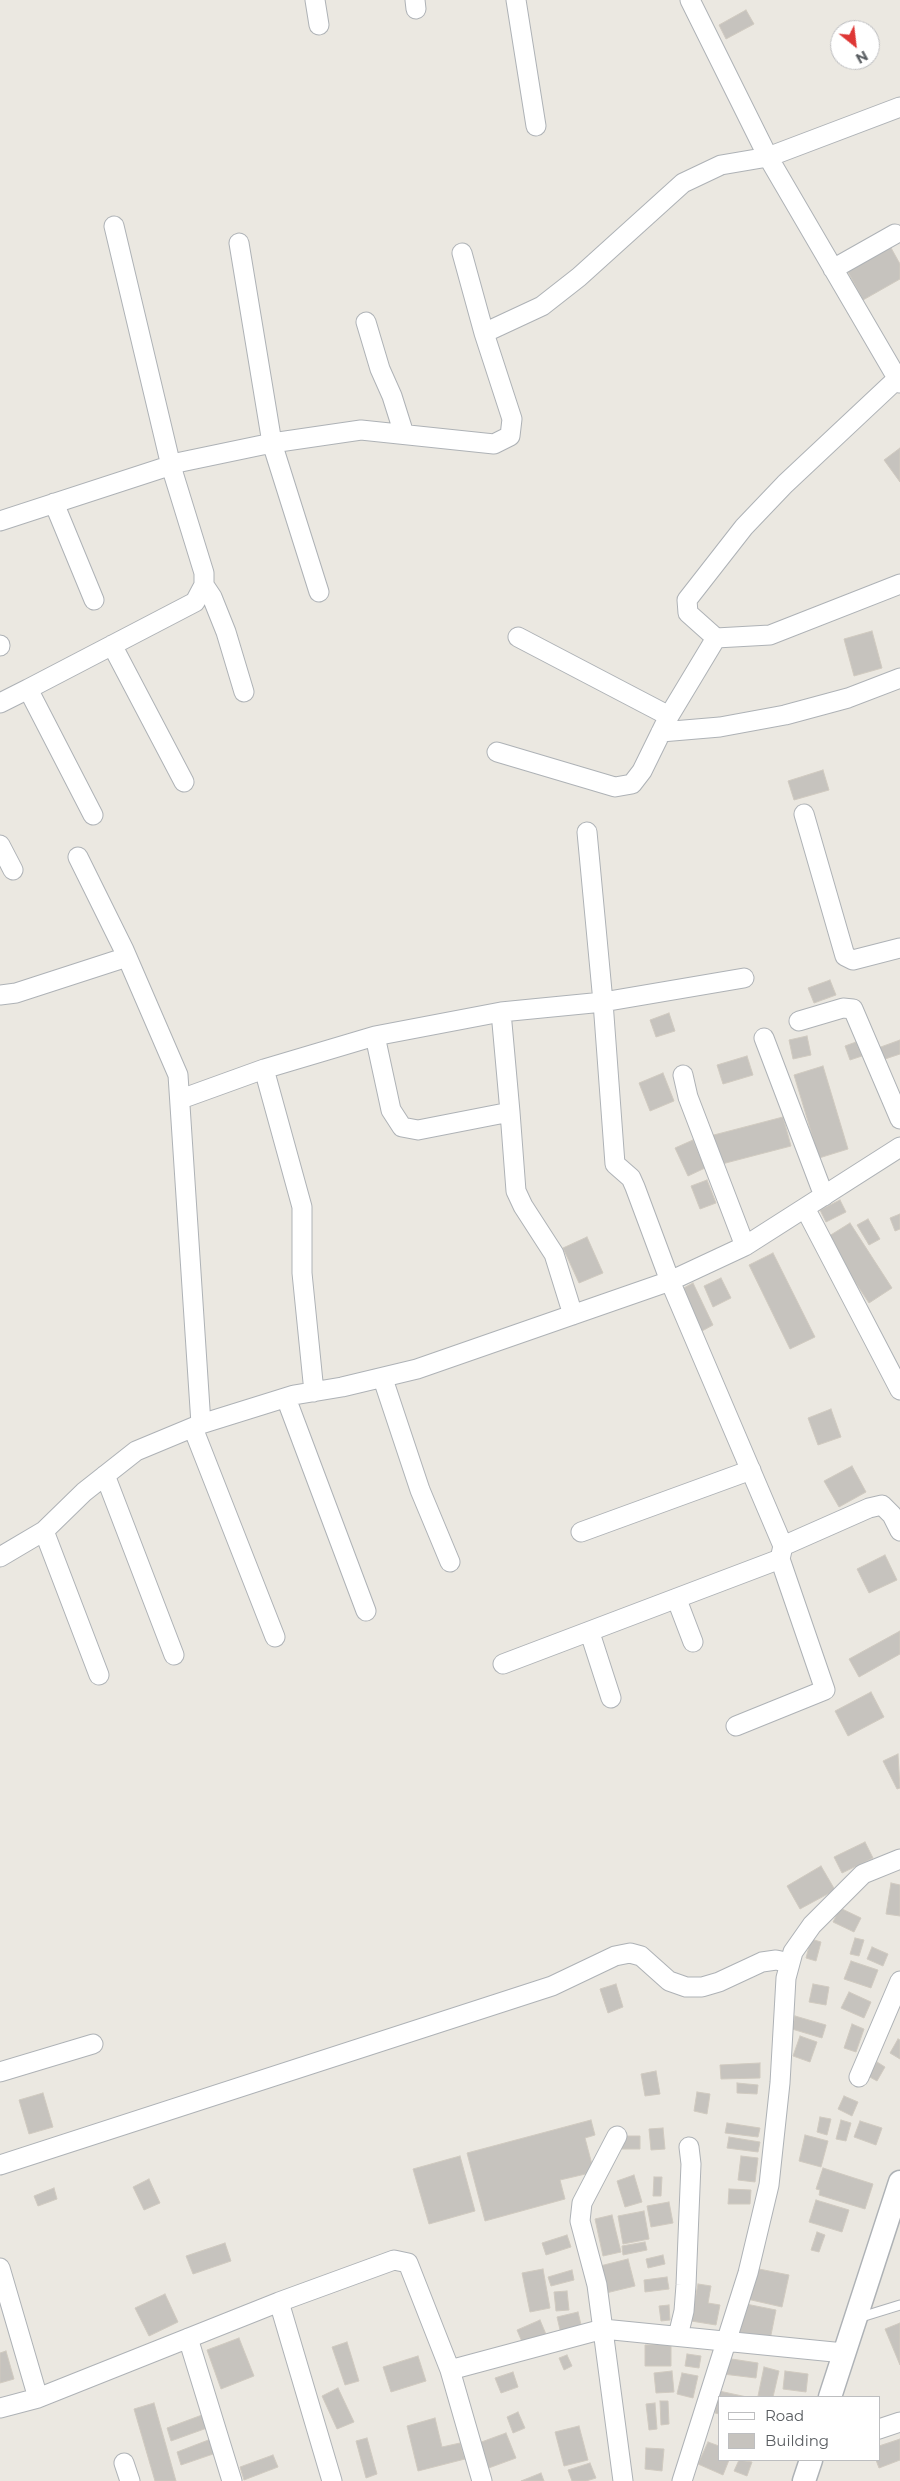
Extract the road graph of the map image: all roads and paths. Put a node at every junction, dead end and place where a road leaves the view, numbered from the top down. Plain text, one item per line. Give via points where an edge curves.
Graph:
1 (315, 0) edge
2 (516, 0) edge
3 (690, 0) edge
4 (319, 24) dead end
5 (900, 107) edge
6 (536, 126) dead end
7 (768, 156) junction
8 (114, 226) dead end
9 (895, 234) dead end
10 (239, 243) dead end
11 (462, 253) dead end
12 (832, 269) junction
13 (366, 322) dead end
14 (484, 333) junction
15 (897, 372) edge
16 (404, 434) junction
17 (272, 443) junction
18 (171, 466) junction
19 (54, 503) junction
20 (0, 520) edge
21 (900, 584) edge
22 (204, 586) junction
23 (319, 592) dead end
24 (94, 600) dead end
25 (518, 636) dead end
26 (716, 638) junction
27 (112, 645) junction
28 (900, 678) edge
29 (28, 689) junction
30 (244, 692) dead end
31 (0, 703) edge
32 (665, 724) junction
33 (497, 752) dead end
34 (184, 782) dead end
35 (804, 814) dead end
36 (93, 815) dead end
37 (587, 832) dead end
38 (0, 845) edge
39 (78, 857) dead end
40 (13, 870) dead end
41 (900, 948) edge
42 (127, 956) junction
43 (744, 978) dead end
44 (0, 995) edge
45 (603, 1002) junction
46 (501, 1012) junction
47 (799, 1020) dead end
48 (375, 1036) junction
49 (764, 1038) dead end
50 (264, 1069) junction
51 (684, 1076) dead end
52 (180, 1099) junction
53 (510, 1112) junction
54 (900, 1119) edge
55 (900, 1147) edge
56 (824, 1196) junction
57 (805, 1208) junction
58 (745, 1246) junction
59 (670, 1281) junction
60 (573, 1315) junction
61 (383, 1379) junction
62 (900, 1390) edge
63 (314, 1392) junction
64 (286, 1398) junction
65 (197, 1426) junction
66 (751, 1470) junction
67 (105, 1475) junction
68 (44, 1531) junction
69 (900, 1531) edge
70 (581, 1532) dead end
71 (782, 1553) junction
72 (0, 1557) edge
73 (450, 1562) dead end
74 (677, 1600) junction
75 (366, 1611) dead end
76 (590, 1633) junction
77 (275, 1637) dead end
78 (693, 1642) dead end
79 (174, 1655) dead end
80 (503, 1664) dead end
81 (99, 1675) dead end
82 (611, 1698) dead end
83 (736, 1726) dead end
84 (900, 1859) edge
85 (790, 1962) junction
86 (900, 1981) edge
87 (93, 2044) dead end
88 (0, 2072) edge
89 (859, 2077) dead end
90 (617, 2136) dead end
91 (689, 2147) dead end
92 (0, 2165) edge
93 (900, 2182) edge
94 (896, 2204) edge
95 (0, 2268) edge
96 (279, 2302) junction
97 (900, 2305) edge
98 (856, 2318) junction
99 (603, 2329) junction
100 (678, 2336) junction
101 (188, 2338) junction
102 (727, 2340) junction
103 (844, 2353) junction
104 (450, 2370) junction
105 (830, 2396) edge
106 (38, 2398) junction
107 (0, 2408) edge
108 (900, 2422) edge
109 (880, 2430) edge
110 (811, 2461) edge
111 (124, 2462) dead end
112 (130, 2481) edge
113 (232, 2481) edge
114 (332, 2481) edge
115 (482, 2481) edge
116 (623, 2481) edge
117 (682, 2481) edge
118 (804, 2481) edge

1 - 4 street
2 - 6 street
3 - 7 street
5 - 7 street
7 - 12 street
7 - 14 street via 721,165 683,183 542,306
8 - 18 street
9 - 12 street
10 - 17 street
11 - 14 street
12 - 15 street
13 - 16 street
14 - 16 street via 512,419 510,436 494,444
15 - 26 street via 744,527 686,600 688,613
16 - 17 street via 361,430
17 - 18 street
17 - 23 street
18 - 19 street
18 - 22 street via 204,573
19 - 20 street
19 - 24 street
21 - 26 street via 770,635
22 - 27 street via 195,602
22 - 30 street via 226,632
25 - 32 street
26 - 32 street
27 - 29 street
27 - 34 street
28 - 32 street via 848,698 785,715 720,727
29 - 31 street
29 - 36 street
32 - 33 street via 632,784 615,787
35 - 41 street via 845,956 853,960
37 - 45 street
38 - 40 street
39 - 42 street
42 - 44 street via 16,993
42 - 52 street via 178,1075
43 - 45 street
45 - 46 street
45 - 59 street via 613,1156 615,1164 631,1178
46 - 48 street
46 - 53 street
47 - 54 street via 853,1008
48 - 50 street
48 - 53 street via 391,1110 402,1127 418,1130
49 - 56 street
50 - 52 street
50 - 63 street via 302,1207 302,1273
51 - 58 street via 688,1097
52 - 65 street
53 - 60 street via 516,1191 554,1254
55 - 56 street
56 - 57 street
57 - 58 street
57 - 62 street
58 - 59 street
59 - 60 street
59 - 66 street
60 - 61 street
61 - 63 street
61 - 73 street via 420,1490
63 - 64 street
64 - 65 street
64 - 75 street
65 - 67 street via 136,1451
65 - 77 street
66 - 70 street
66 - 71 street
67 - 68 street
67 - 79 street
68 - 72 street
68 - 81 street
69 - 71 street via 892,1515 882,1506 869,1508
71 - 74 street
71 - 83 street via 825,1690
74 - 76 street
74 - 78 street
76 - 80 street
76 - 82 street
84 - 85 street via 863,1874 812,1925 793,1952
85 - 92 street via 762,1962 702,1987 668,1981 641,1956 630,1953 615,1956 552,1986
85 - 102 street via 769,2184 748,2273
86 - 89 street
87 - 88 street
90 - 99 street via 582,2203 580,2221
91 - 100 street via 686,2285
93 - 94 street
94 - 98 street
95 - 106 street
96 - 101 street
96 - 104 street via 394,2260 408,2264
96 - 114 street
97 - 98 lane
98 - 103 street
99 - 100 street
99 - 104 street
99 - 116 street
100 - 102 street
101 - 106 street
101 - 113 street
102 - 103 street
102 - 117 street
103 - 105 street
104 - 115 street
106 - 107 street
108 - 109 street
110 - 118 street
111 - 112 street

